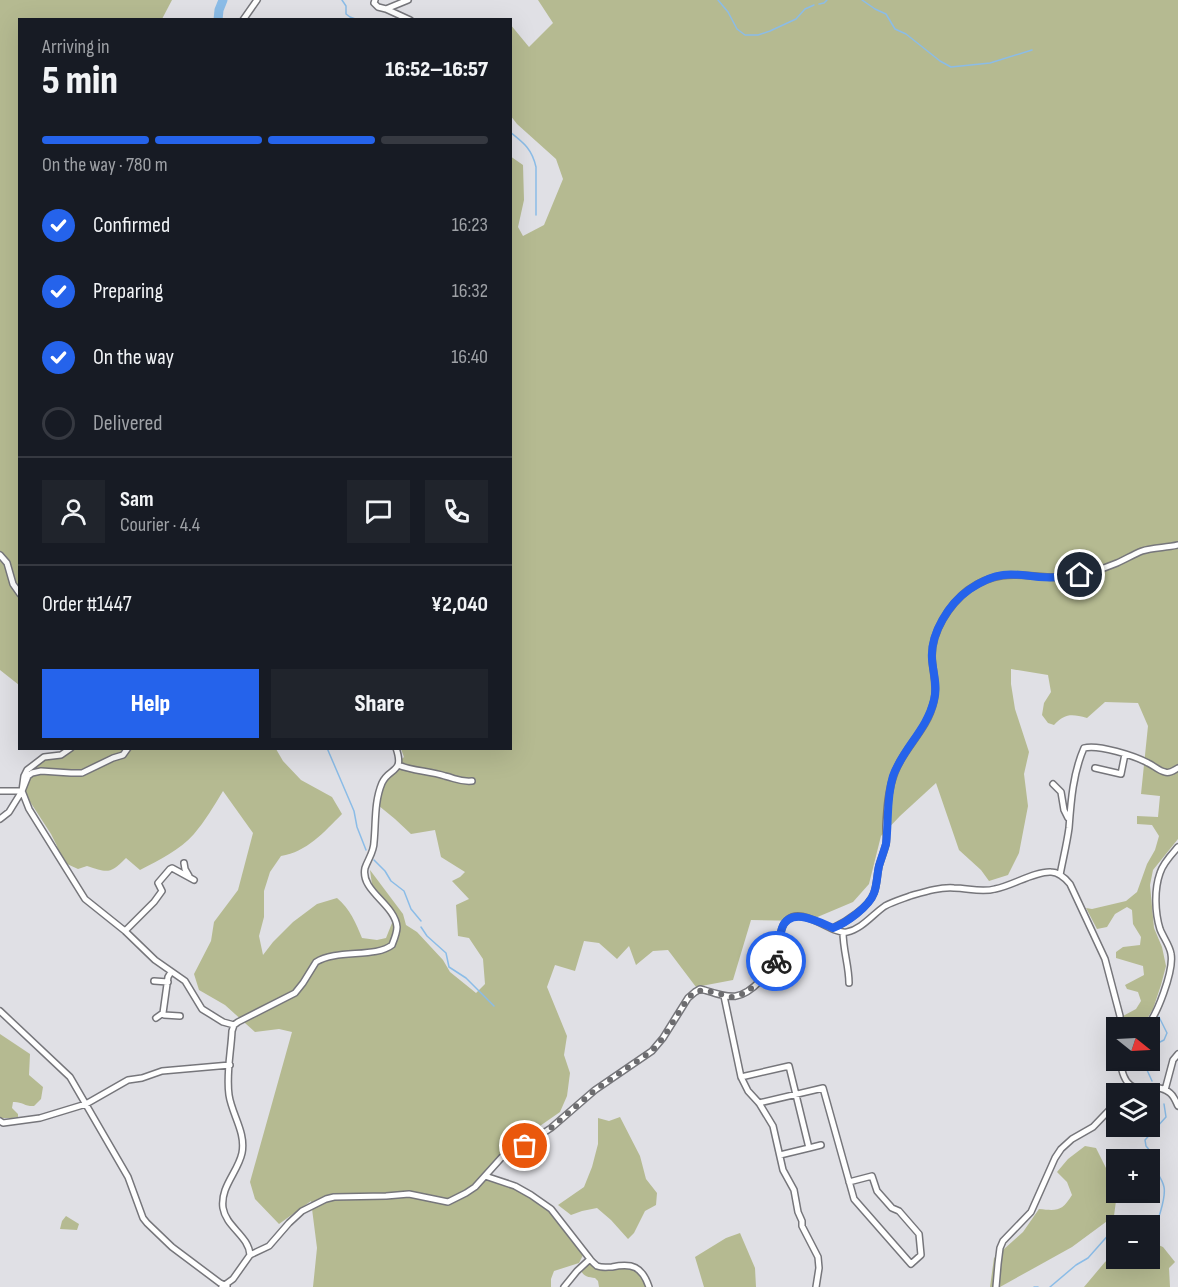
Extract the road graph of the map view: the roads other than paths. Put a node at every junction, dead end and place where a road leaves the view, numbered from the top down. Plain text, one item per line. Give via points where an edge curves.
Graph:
1 (257, 0) edge
2 (375, 0) edge
3 (408, 0) edge
4 (386, 9) junction
5 (244, 18) edge
6 (406, 18) edge
7 (1178, 546) edge
8 (0, 555) edge
9 (18, 591) edge
10 (48, 750) edge
11 (68, 750) edge
12 (127, 750) edge
13 (397, 750) edge
14 (1125, 754) junction
15 (44, 757) junction
16 (398, 765) junction
17 (1095, 768) dead end
18 (1178, 768) edge
19 (472, 781) dead end
20 (1053, 784) dead end
21 (0, 791) edge
22 (22, 791) junction
23 (0, 819) edge
24 (1069, 819) junction
25 (1178, 847) edge
26 (184, 863) dead end
27 (1060, 875) junction
28 (833, 928) junction
29 (125, 931) junction
30 (843, 932) junction
31 (171, 972) junction
32 (154, 981) dead end
33 (168, 982) junction
34 (849, 983) dead end
35 (724, 996) junction
36 (0, 1011) edge
37 (162, 1013) junction
38 (180, 1016) dead end
39 (1120, 1017) edge
40 (1153, 1017) edge
41 (156, 1018) dead end
42 (234, 1025) junction
43 (1178, 1054) edge
44 (230, 1065) junction
45 (741, 1077) junction
46 (1160, 1089) edge
47 (1165, 1090) junction
48 (795, 1094) junction
49 (759, 1103) junction
50 (86, 1104) junction
51 (1178, 1106) edge
52 (1106, 1113) edge
53 (0, 1121) edge
54 (821, 1145) dead end
55 (809, 1148) junction
56 (780, 1155) junction
57 (485, 1176) junction
58 (849, 1182) junction
59 (250, 1255) junction
60 (590, 1259) junction
61 (225, 1286) edge
62 (564, 1287) edge
63 (649, 1287) edge
64 (816, 1287) edge
65 (996, 1287) edge

1 - 5 street
2 - 4 street via 378,7
3 - 4 street
4 - 6 street
7 - 28 street via 1142,551 1114,564 1067,577 1002,575 979,584 956,601 939,625 933,647 936,689 930,713 897,766 890,788 886,845 874,893 866,905
8 - 9 street
10 - 15 street
11 - 15 street
12 - 22 street via 82,773 32,773
13 - 16 street
14 - 17 street via 1121,774
14 - 18 street via 1164,772
14 - 24 street via 1084,748 1073,785
15 - 22 street via 27,770
16 - 19 street via 460,782
16 - 42 street via 382,783 374,848 365,870 367,883 396,922 392,945 384,950 319,960 295,993
20 - 24 street via 1061,792
21 - 22 street
22 - 23 street
22 - 29 street via 80,892
24 - 27 street
25 - 40 street via 1160,873 1157,893 1160,928 1171,953 1171,971
26 - 29 street via 192,878 170,869 158,883 162,891
27 - 30 street via 1050,872 983,891 936,889 886,905 863,924
27 - 39 street via 1074,891 1105,958
28 - 30 street
28 - 35 street via 801,917 788,919 772,967 746,993
29 - 31 street
30 - 34 street
31 - 33 street
31 - 42 street via 185,981 202,1009
32 - 33 street
33 - 37 street
35 - 45 street
35 - 57 street via 704,990 695,992 652,1051 595,1090 551,1128 502,1157
36 - 50 street via 68,1074
37 - 38 street
37 - 41 street
42 - 44 street
43 - 47 street
44 - 50 street via 162,1071 128,1080
44 - 59 street via 228,1084 243,1144 222,1200 227,1219 249,1247
45 - 48 street via 789,1066
45 - 49 street
46 - 47 street
47 - 51 street
48 - 49 street
48 - 55 street
48 - 58 street via 823,1088
49 - 56 street via 773,1126
50 - 53 street via 40,1118
50 - 61 street via 129,1177 143,1218 172,1247
52 - 65 street via 1055,1158 1031,1212 1003,1241
54 - 55 street
55 - 56 street
56 - 64 street via 794,1190 802,1226 818,1257
57 - 59 street via 475,1187 448,1202 409,1194 326,1199 302,1211 269,1246
57 - 60 street via 515,1186 550,1209
58 - 58 street via 854,1199 911,1264 921,1255 919,1234 877,1191 872,1176
59 - 61 street
60 - 62 street
60 - 63 street via 600,1267 630,1265 643,1274

